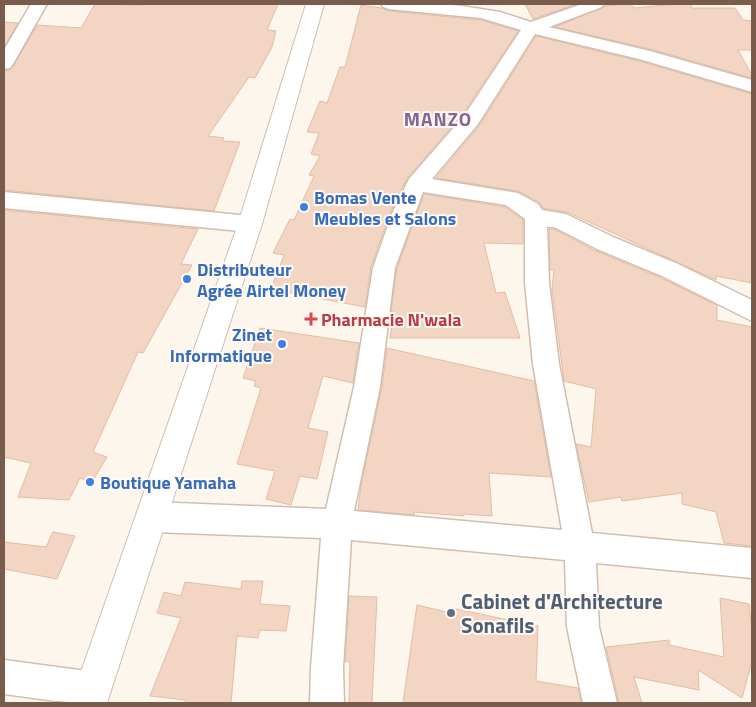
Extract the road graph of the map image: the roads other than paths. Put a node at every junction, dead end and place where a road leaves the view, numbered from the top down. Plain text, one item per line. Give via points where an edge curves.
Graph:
1 (39, 4) edge
2 (315, 4) edge
3 (389, 4) edge
4 (596, 4) edge
5 (531, 28) junction
6 (4, 64) edge
7 (752, 86) edge
8 (416, 184) junction
9 (4, 200) edge
10 (536, 217) junction
11 (250, 224) junction
12 (752, 311) edge
13 (152, 517) junction
14 (338, 524) junction
15 (580, 546) junction
16 (752, 563) edge
17 (4, 677) edge
18 (91, 696) edge
19 (327, 703) edge
20 (600, 703) edge

1 - 6 street
2 - 11 street
3 - 5 street via 489,15
4 - 5 street
5 - 7 street via 644,55
5 - 8 street via 471,120
8 - 10 street via 511,198
8 - 14 street via 384,268 367,387
9 - 11 street
10 - 12 street via 558,220
10 - 15 street via 537,283 546,364
11 - 13 street
13 - 14 street
13 - 18 street
14 - 15 street
14 - 19 street
15 - 16 street
15 - 20 street via 583,627
17 - 18 street

